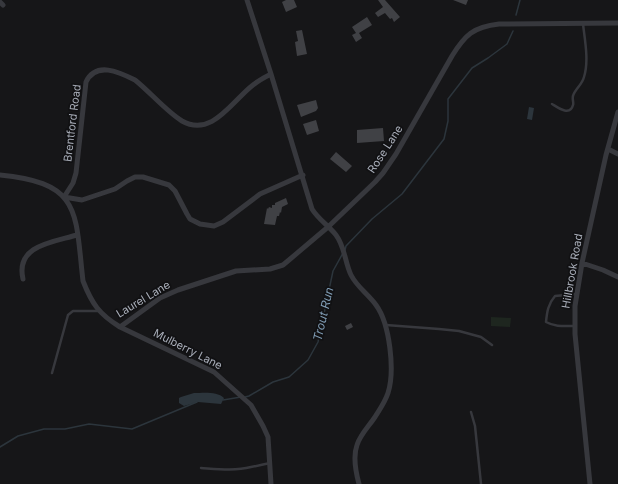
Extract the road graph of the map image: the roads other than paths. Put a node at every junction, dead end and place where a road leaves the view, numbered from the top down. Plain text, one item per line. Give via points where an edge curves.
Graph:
1 (247, 0) edge
2 (583, 23) junction
3 (618, 23) edge
4 (271, 74) junction
5 (552, 104) dead end
6 (618, 112) edge
7 (608, 149) junction
8 (618, 154) edge
9 (0, 175) edge
10 (303, 175) junction
11 (64, 197) junction
12 (328, 227) junction
13 (77, 235) junction
14 (582, 263) junction
15 (618, 277) edge
16 (23, 279) dead end
17 (576, 294) junction
18 (99, 311) junction
19 (385, 325) junction
20 (574, 326) junction
21 (120, 327) junction
22 (492, 345) dead end
23 (52, 373) dead end
24 (471, 412) dead end
25 (270, 463) junction
26 (201, 468) dead end
27 (271, 484) edge
28 (359, 484) edge
29 (481, 484) edge
30 (590, 484) edge

1 - 4 street
2 - 3 street, Rose Lane
2 - 5 lane via 586,51 584,78 572,96 571,108 563,111
2 - 12 street, Rose Lane via 499,24 484,26 470,33 452,56 384,173
4 - 10 street
4 - 11 street, Brentford Road via 252,85 216,119 198,125 187,123 177,117 135,80 110,70 95,71 86,82 76,173
6 - 7 street, Hillbrook Road
7 - 8 street
7 - 14 street, Hillbrook Road
9 - 11 street, Laurel Lane via 44,184
10 - 11 street via 260,194 224,222 214,226 190,219 169,185 143,177 135,177 115,189 82,200
10 - 12 street via 312,209
11 - 13 street, Laurel Lane via 74,216
12 - 19 street via 337,236 353,279 376,304
12 - 21 street, Laurel Lane via 282,265 263,271 236,271 178,290 160,298
13 - 16 street via 34,248 24,261
13 - 18 street, Laurel Lane via 83,281
14 - 15 street
14 - 17 street, Hillbrook Road
17 - 20 street, Hillbrook Road
17 - 20 lane via 555,296 550,302 546,322 563,327
18 - 21 street, Laurel Lane
18 - 23 lane via 73,311 68,315
19 - 22 lane via 459,332 481,337
19 - 28 street via 391,379 383,404 356,446
20 - 30 street, Hillbrook Road
21 - 25 street, Mulberry Lane via 214,372 240,395 251,405 264,426 268,436
24 - 29 lane via 475,426
25 - 26 lane via 252,467
25 - 27 street, Mulberry Lane

